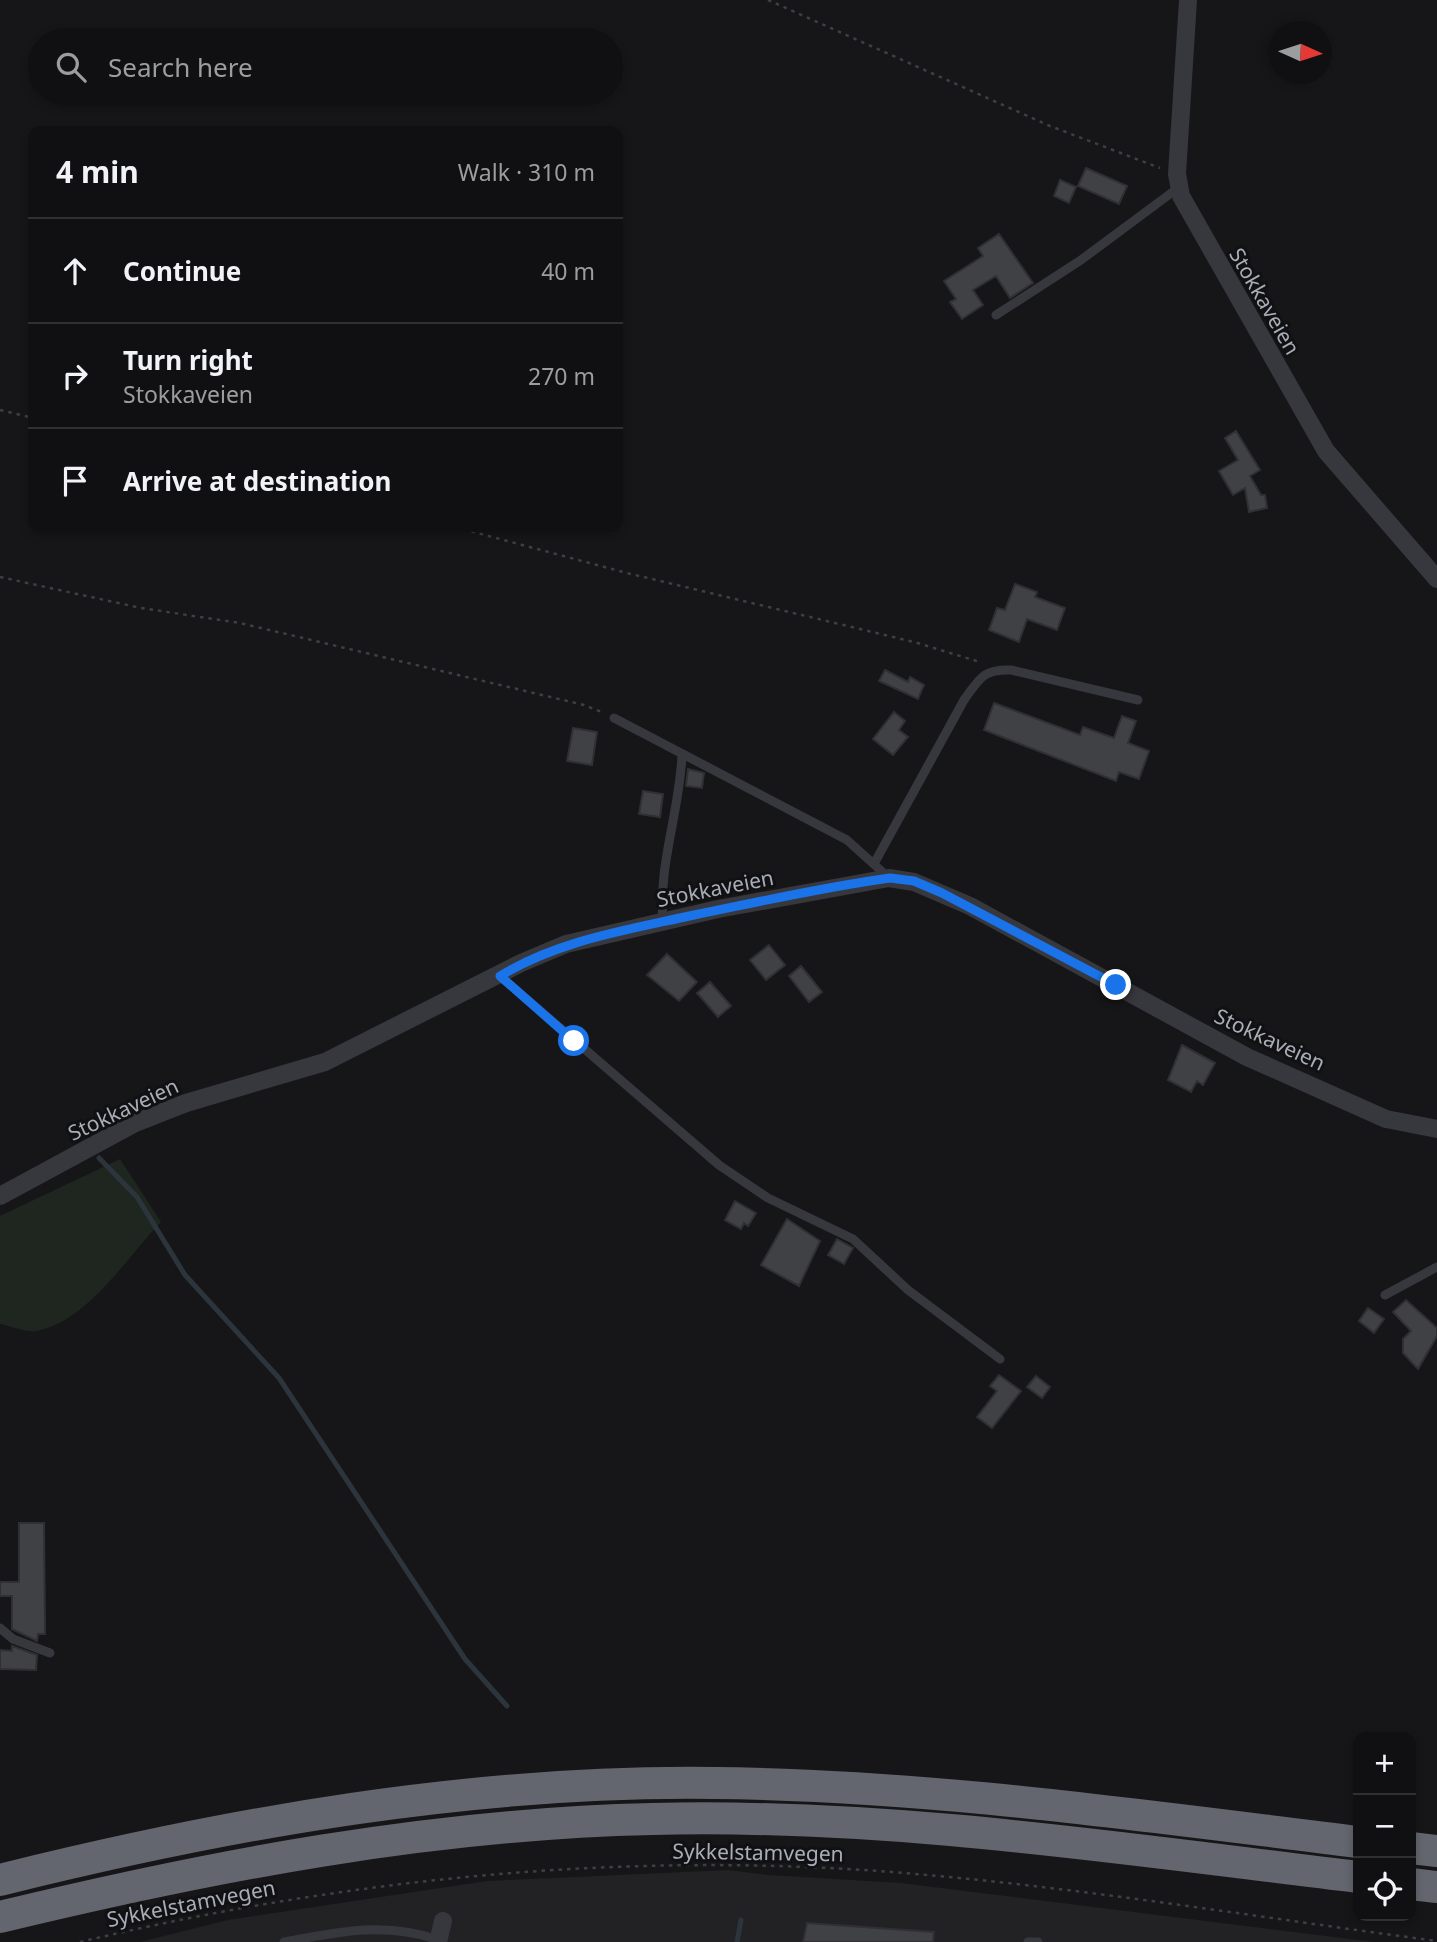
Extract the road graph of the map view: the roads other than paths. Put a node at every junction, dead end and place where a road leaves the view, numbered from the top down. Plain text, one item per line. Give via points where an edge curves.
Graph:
1 (1188, 0) edge
2 (1177, 181) junction
3 (996, 316) dead end
4 (1437, 579) edge
5 (1138, 700) dead end
6 (614, 718) road end
7 (682, 754) junction
8 (875, 862) junction
9 (890, 878) junction
10 (663, 922) junction
11 (500, 976) junction
12 (1437, 1129) edge
13 (0, 1196) edge
14 (1437, 1267) edge
15 (1385, 1296) dead end
16 (1000, 1359) dead end
17 (0, 1628) edge
18 (50, 1653) dead end
19 (1353, 1841) edge
20 (1416, 1849) edge
21 (1437, 1852) edge
22 (1353, 1876) edge
23 (0, 1880) edge
24 (1416, 1885) edge
25 (1437, 1887) edge
26 (0, 1917) edge
27 (443, 1920) dead end
28 (438, 1941) edge
29 (284, 1942) edge
30 (1028, 1942) edge
31 (1038, 1942) edge

1 - 2 street
2 - 3 lane via 1081,260
2 - 4 street, Stokkaveien via 1326,452
5 - 8 lane via 992,669 964,700
6 - 7 lane
7 - 8 lane via 809,818
7 - 10 lane via 666,847
8 - 9 lane
9 - 10 street, Stokkaveien
9 - 12 street, Stokkaveien via 914,881 970,906 1247,1057 1385,1119
10 - 11 street, Stokkaveien via 566,944
11 - 13 street, Stokkaveien via 325,1062 186,1103 135,1124
11 - 16 lane via 719,1165 768,1198 853,1239 908,1290
14 - 15 lane
17 - 18 lane via 13,1639
19 - 23 highway via 903,1791 778,1784 640,1784 468,1795 318,1814 201,1834
20 - 21 highway
22 - 26 highway via 937,1829 777,1819 642,1819 521,1825 324,1849
24 - 25 highway
27 - 28 street
28 - 29 lane via 419,1933 357,1928
30 - 31 lane

